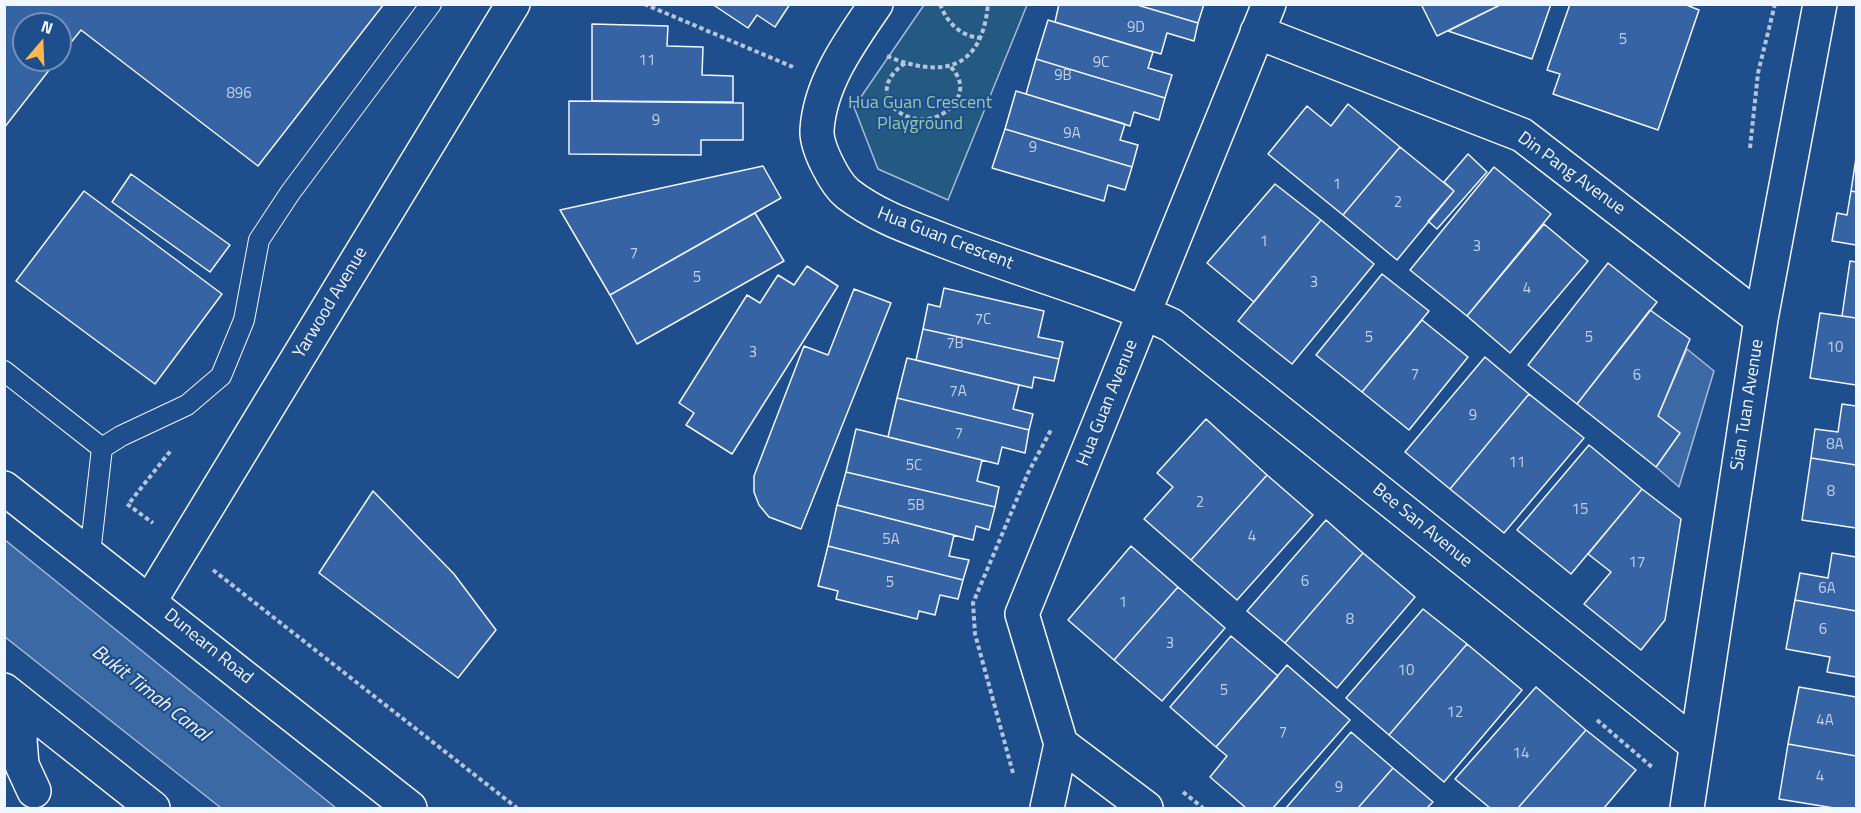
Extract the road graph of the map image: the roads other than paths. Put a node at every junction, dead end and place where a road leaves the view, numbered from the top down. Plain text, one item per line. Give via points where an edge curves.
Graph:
1 (430, 4) edge
2 (513, 4) edge
3 (876, 4) edge
4 (1820, 4) edge
5 (1263, 18) edge
6 (1145, 312) junction
7 (1761, 319) junction
8 (4, 371) edge
9 (102, 448) junction
10 (4, 488) edge
11 (90, 554) junction
12 (150, 601) junction
13 (14, 698) edge
14 (1061, 744) junction
15 (1696, 745) junction
16 (4, 767) edge
17 (45, 800) edge
18 (153, 808) edge
19 (410, 808) edge
20 (1047, 808) edge
21 (1146, 808) edge
22 (1687, 808) edge

1 - 9 lane via 290,193 260,240 244,320 221,376 187,405
2 - 12 main road, Yarwood Avenue
3 - 6 main road, Hua Guan Crescent via 823,96 817,132 824,159 846,193 877,214 927,234
4 - 7 main road, Sian Tuan Avenue
5 - 6 main road, Hua Guan Avenue
5 - 7 main road, Din Pang Avenue via 1522,135
6 - 14 main road, Hua Guan Avenue via 1022,614
6 - 15 main road, Bee San Avenue via 1171,325
7 - 15 main road, Sian Tuan Avenue
8 - 9 lane
9 - 11 lane
10 - 11 main road, Dunearn Road
11 - 12 main road, Dunearn Road
12 - 19 main road, Dunearn Road
13 - 17 main road via 22,765
13 - 18 main road
14 - 20 main road, Hua Guan Avenue
14 - 21 main road
15 - 22 main road, Sian Tuan Avenue
16 - 17 main road

